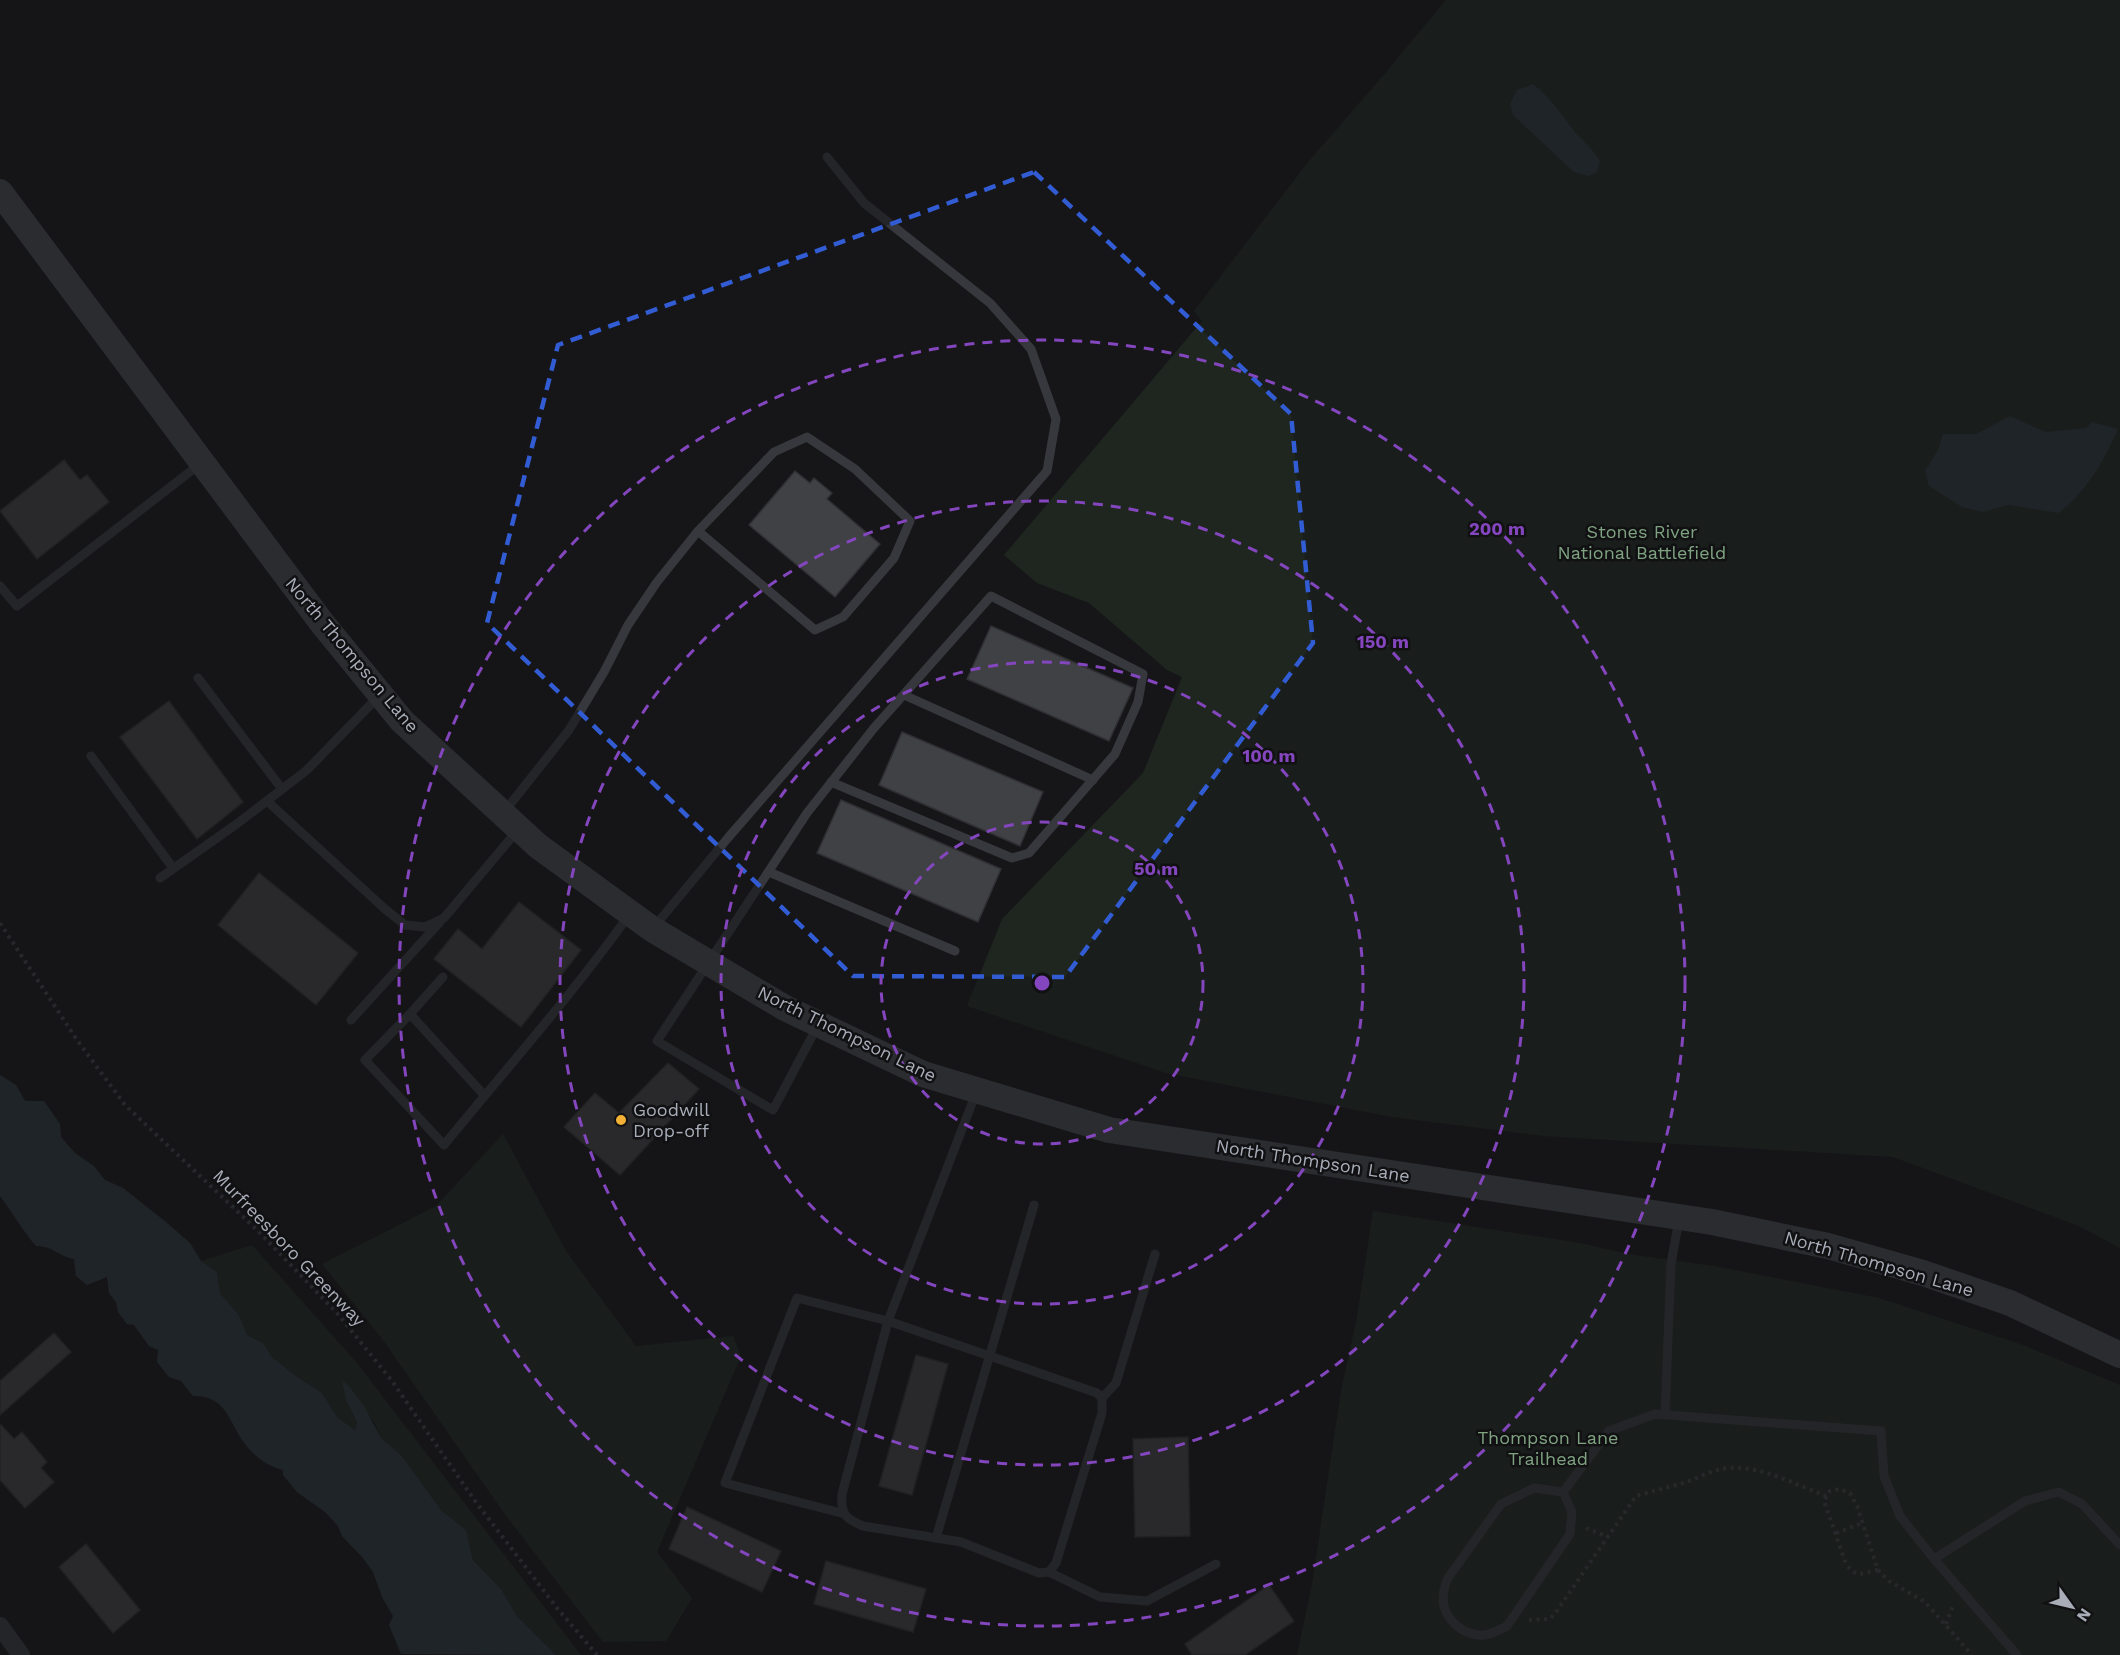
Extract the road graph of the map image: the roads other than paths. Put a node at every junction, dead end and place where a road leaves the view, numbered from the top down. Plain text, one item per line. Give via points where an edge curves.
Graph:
1 (827, 157) dead end
2 (0, 192) edge
3 (202, 463) junction
4 (698, 531) junction
5 (0, 586) edge
6 (198, 678) dead end
7 (380, 694) junction
8 (904, 695) junction
9 (91, 756) dead end
10 (1093, 780) junction
11 (831, 783) junction
12 (282, 789) junction
13 (267, 801) junction
14 (511, 821) junction
15 (173, 868) junction
16 (769, 872) junction
17 (160, 878) dead end
18 (630, 913) junction
19 (444, 918) junction
20 (652, 929) junction
21 (955, 951) dead end
22 (709, 963) junction
23 (443, 977) dead end
24 (410, 1014) junction
25 (351, 1020) dead end
26 (818, 1024) junction
27 (976, 1090) junction
28 (484, 1095) junction
29 (1034, 1205) dead end
30 (1680, 1217) junction
31 (1155, 1254) dead end
32 (888, 1321) junction
33 (989, 1355) junction
34 (2120, 1355) edge
35 (1102, 1398) junction
36 (1665, 1415) junction
37 (1563, 1491) junction
38 (845, 1514) junction
39 (936, 1538) junction
40 (2120, 1545) edge
41 (1934, 1559) junction
42 (1216, 1564) dead end
43 (1049, 1572) junction
44 (0, 1626) edge
45 (21, 1655) edge
46 (2017, 1655) edge

1 - 20 lane via 864,203 990,303 1031,349 1056,419 1047,471
2 - 3 main road, North Thompson Lane
3 - 5 lane via 17,606
3 - 7 main road, North Thompson Lane
4 - 4 lane via 774,452 807,437 855,470 910,521 894,558 843,617 815,630
4 - 14 lane via 634,617
6 - 12 lane
7 - 12 lane via 307,770
7 - 14 main road, North Thompson Lane via 402,721
8 - 10 lane
8 - 10 lane via 991,596 1143,674 1138,702 1115,754
8 - 11 lane
9 - 15 lane
10 - 11 lane via 1029,853 1012,858
11 - 16 lane
12 - 13 lane
13 - 15 lane
13 - 19 lane via 405,925 425,927
14 - 18 main road, North Thompson Lane via 538,846
14 - 19 lane
15 - 17 lane
16 - 21 lane
16 - 22 lane
18 - 20 main road, North Thompson Lane
18 - 28 lane via 593,964
19 - 25 lane
20 - 22 main road, North Thompson Lane
22 - 26 main road, North Thompson Lane
22 - 26 lane via 657,1041 773,1110
23 - 24 lane
24 - 28 lane
24 - 28 lane via 365,1060 444,1144
26 - 27 main road, North Thompson Lane via 922,1074
27 - 30 main road, North Thompson Lane via 1109,1130
27 - 32 lane
29 - 33 lane
30 - 34 main road, North Thompson Lane via 1828,1246 1923,1274 2010,1303
30 - 36 lane via 1671,1264
31 - 35 lane via 1116,1383
32 - 33 lane
32 - 38 lane via 842,1494
32 - 38 lane via 797,1298 725,1483
33 - 35 lane via 1089,1389
33 - 39 lane
35 - 43 lane via 1102,1413 1056,1563
36 - 37 lane via 1656,1414 1609,1431
36 - 41 lane via 1881,1431 1884,1476 1900,1516
37 - 37 lane via 1534,1488 1501,1504 1443,1590 1446,1615 1456,1625 1482,1636 1507,1626 1570,1534 1572,1512
38 - 39 lane via 863,1526
39 - 43 lane via 961,1542 1039,1573
40 - 41 lane via 2082,1504 2059,1492 2025,1501
41 - 46 lane
42 - 43 lane via 1147,1601 1100,1597
44 - 45 street

